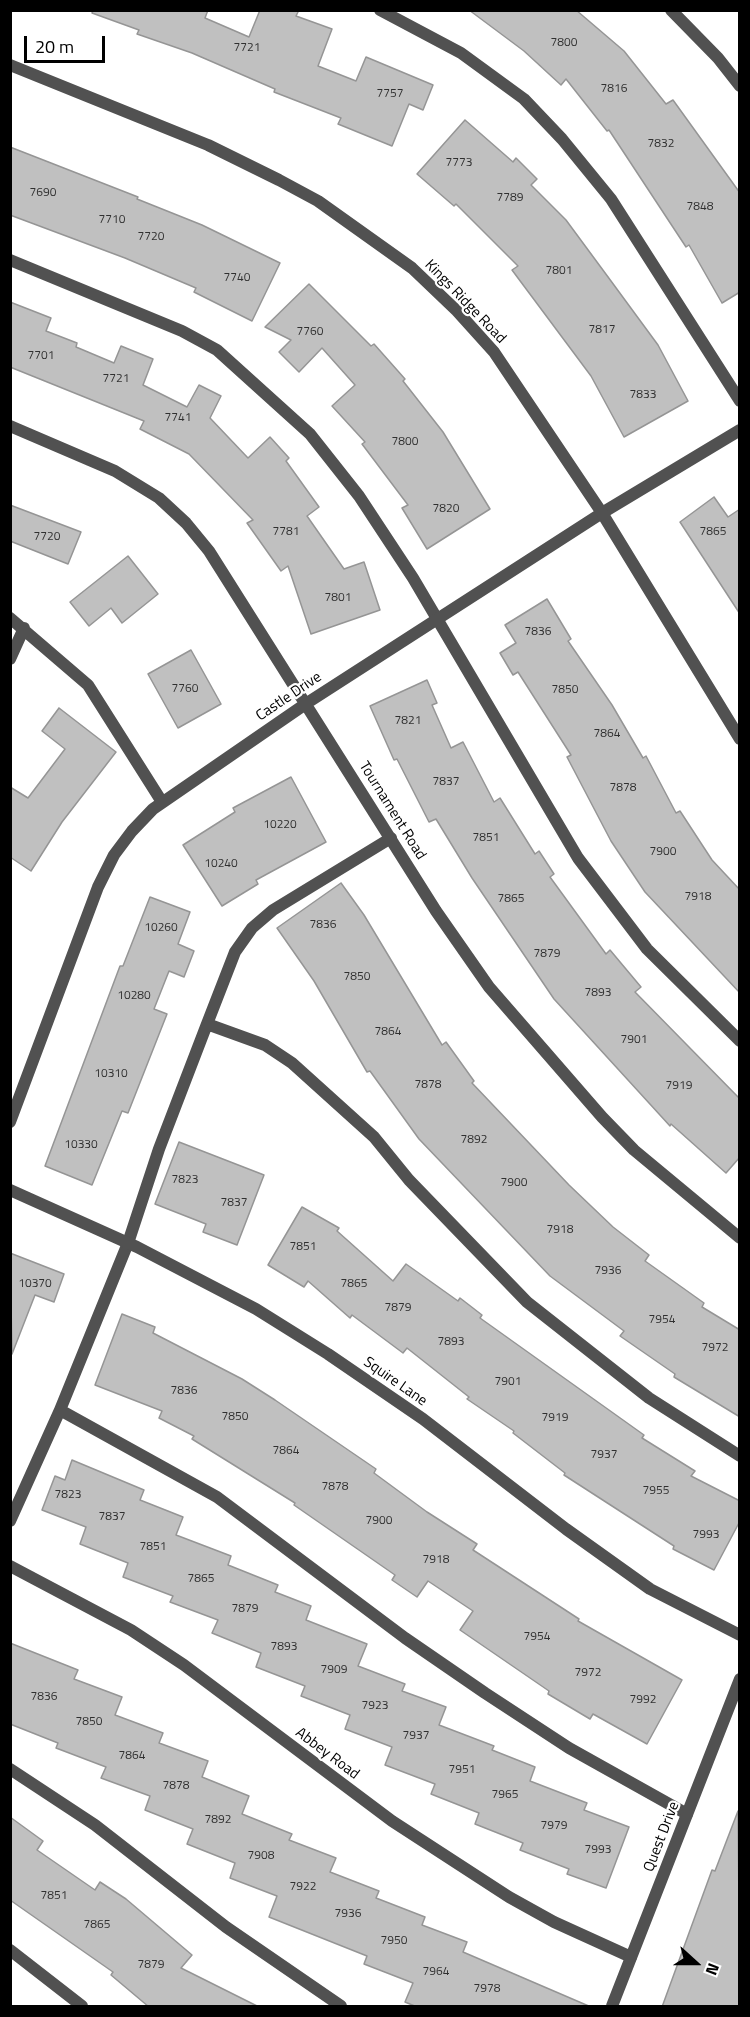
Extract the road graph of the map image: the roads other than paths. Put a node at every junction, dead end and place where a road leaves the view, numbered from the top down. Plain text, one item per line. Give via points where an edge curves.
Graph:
1 (380, 10) edge
2 (671, 10) edge
3 (10, 64) edge
4 (740, 86) edge
5 (10, 260) edge
6 (740, 401) edge
7 (10, 426) edge
8 (740, 430) edge
9 (602, 513) junction
10 (10, 618) edge
11 (435, 620) junction
12 (24, 628) junction
13 (10, 659) edge
14 (307, 703) junction
15 (740, 739) edge
16 (162, 802) junction
17 (391, 838) junction
18 (207, 1023) junction
19 (740, 1041) edge
20 (10, 1122) edge
21 (10, 1190) edge
22 (740, 1238) edge
23 (128, 1243) junction
24 (60, 1410) junction
25 (740, 1456) edge
26 (10, 1521) edge
27 (10, 1566) edge
28 (740, 1635) edge
29 (740, 1679) edge
30 (10, 1769) edge
31 (687, 1814) junction
32 (10, 1950) edge
33 (631, 1957) junction
34 (82, 2007) edge
35 (341, 2007) edge
36 (612, 2007) edge

1 - 6 street via 461,53 524,99 562,139 611,200
2 - 4 street
3 - 9 street, Kings Ridge Road via 208,145 279,180 318,201 412,268 494,352
5 - 11 street via 182,331 217,350 310,434 359,496 413,578
7 - 14 street, Tournament Road via 115,471 159,498 186,523 209,551
8 - 9 street, Castle Drive
9 - 11 street, Castle Drive
9 - 15 street, Kings Ridge Road
10 - 12 street
11 - 14 street, Castle Drive
11 - 19 street via 578,858 647,949
12 - 13 street
12 - 16 street via 88,685
14 - 16 street, Castle Drive
14 - 17 street, Tournament Road
16 - 20 street, Castle Drive via 132,831 98,887
17 - 18 street via 273,910 252,928 235,952
17 - 22 street, Tournament Road via 489,987 602,1117 667,1180
18 - 23 street
18 - 25 street via 265,1045 292,1063 374,1137 409,1180 527,1302 648,1398
21 - 23 street, Squire Lane
23 - 24 street
23 - 28 street, Squire Lane via 256,1310 328,1354 423,1419 650,1589
24 - 26 street
24 - 31 street via 217,1497 449,1669 569,1748
27 - 33 street, Abbey Road via 131,1630 184,1665 392,1821 509,1897
29 - 31 street, Quest Drive
30 - 35 street via 94,1825 226,1927
31 - 33 street, Quest Drive
32 - 34 street
33 - 36 street, Quest Drive

